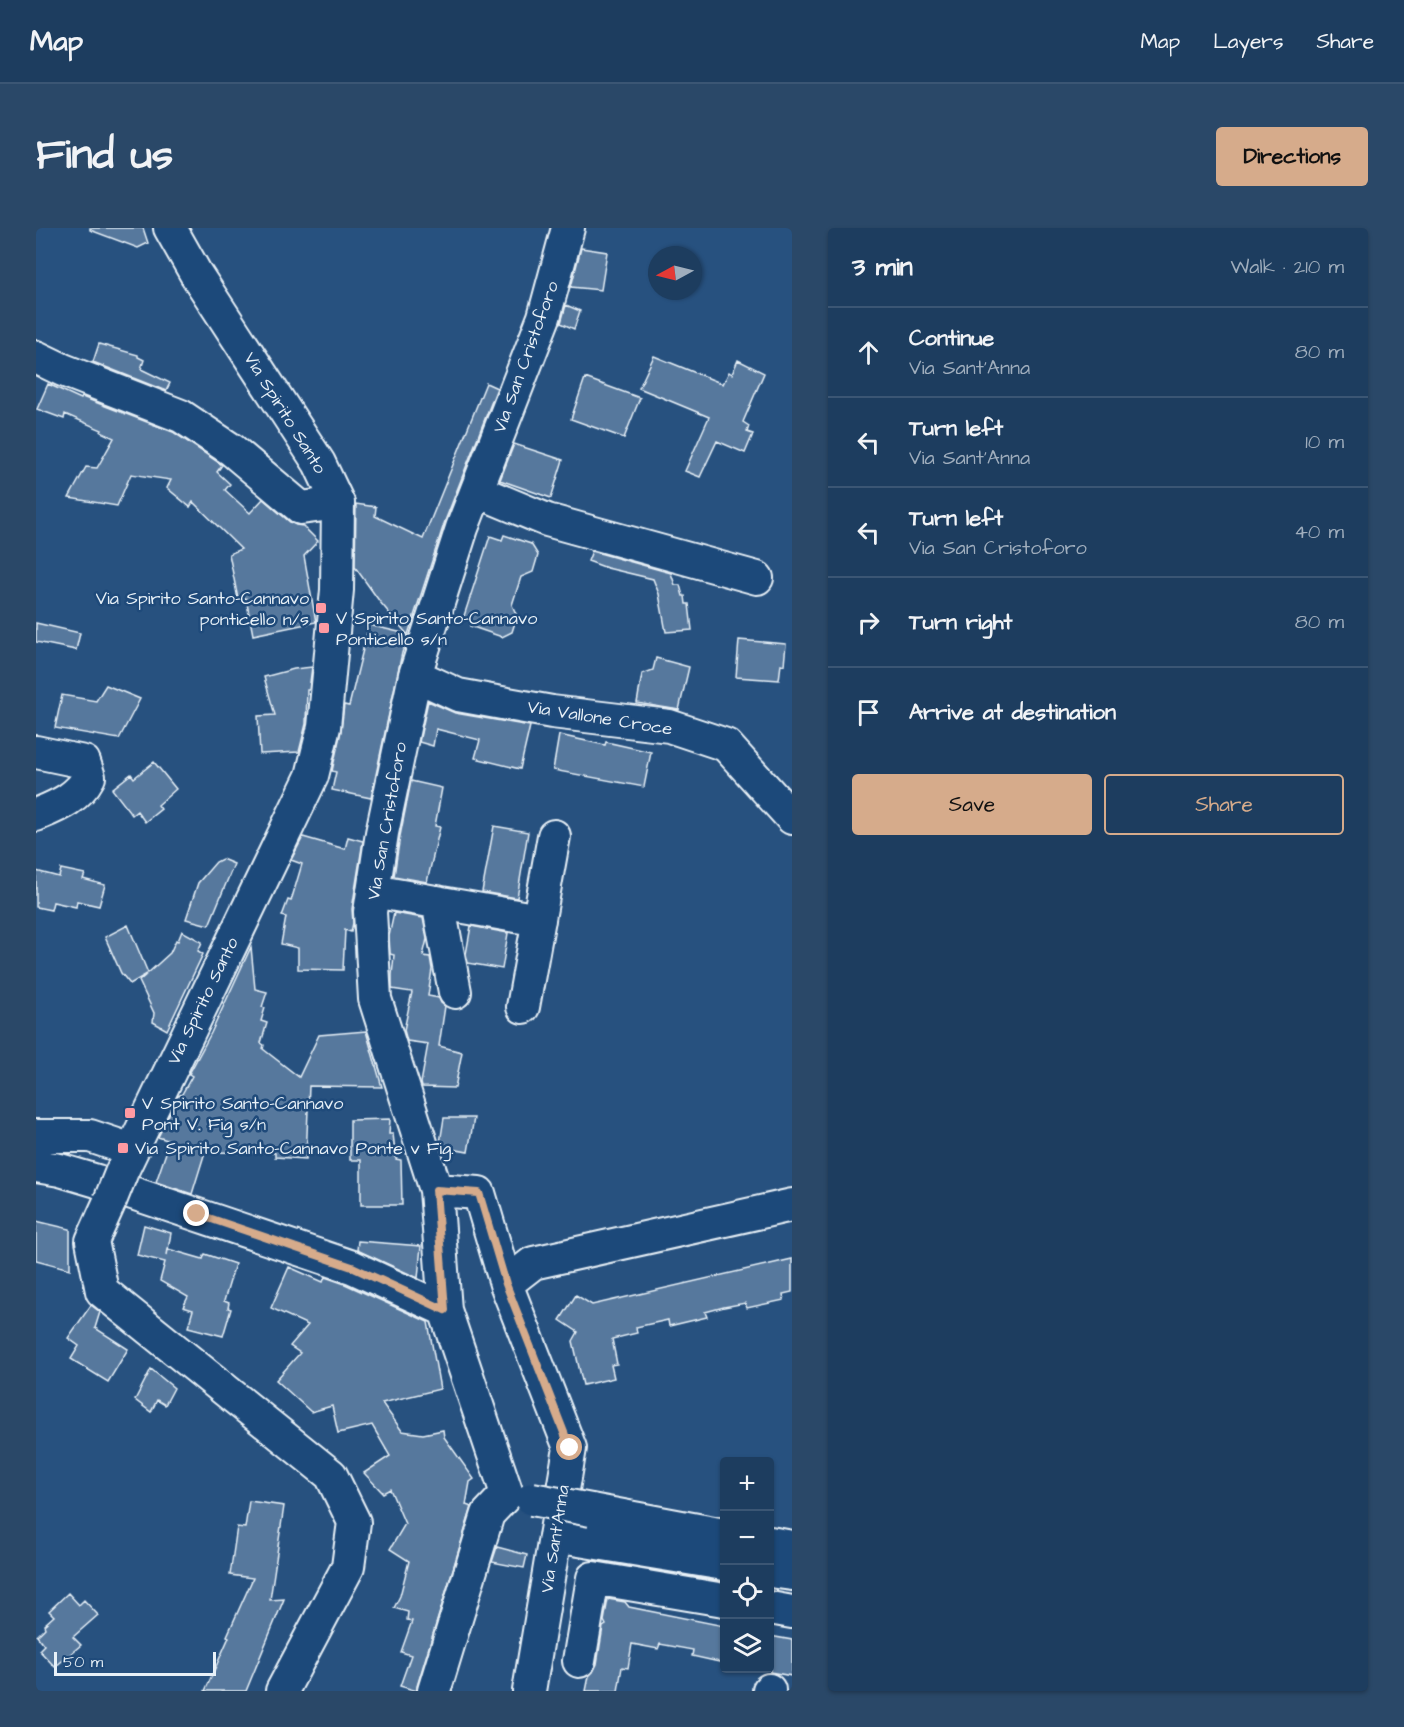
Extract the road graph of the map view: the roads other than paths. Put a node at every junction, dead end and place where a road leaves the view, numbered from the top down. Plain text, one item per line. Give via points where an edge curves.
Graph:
1 (568, 228) edge
2 (172, 229) edge
3 (36, 357) edge
4 (477, 491) junction
5 (338, 503) junction
6 (757, 578) dead end
7 (415, 675) junction
8 (36, 752) edge
9 (36, 815) edge
10 (792, 818) edge
11 (554, 836) dead end
12 (373, 891) junction
13 (438, 902) junction
14 (540, 920) junction
15 (455, 992) dead end
16 (523, 1006) dead end
17 (36, 1136) edge
18 (127, 1160) junction
19 (36, 1166) edge
20 (436, 1190) junction
21 (792, 1205) edge
22 (506, 1284) junction
23 (445, 1310) junction
24 (519, 1496) junction
25 (720, 1534) edge
26 (555, 1536) junction
27 (774, 1544) edge
28 (792, 1547) edge
29 (720, 1562) edge
30 (774, 1572) edge
31 (792, 1575) edge
32 (720, 1599) edge
33 (774, 1609) edge
34 (792, 1612) edge
35 (579, 1661) dead end
36 (282, 1691) edge
37 (434, 1691) edge
38 (529, 1691) edge

1 - 4 street, Via San Cristoforo via 544,317
2 - 5 street, Via Spirito Santo via 196,274 320,463
3 - 5 street via 181,416 232,450 302,508
4 - 6 street via 547,520
4 - 7 street, Via San Cristoforo
5 - 18 street, Via Spirito Santo via 337,590 324,727 312,776
7 - 10 street, Via Vallone Croce via 458,695 552,712 669,726 726,745
7 - 12 street, Via San Cristoforo
8 - 9 street via 84,762 89,777 84,787 67,801
11 - 14 street
12 - 13 street
12 - 20 street, Via San Cristoforo via 370,912 375,999
13 - 14 street
13 - 15 street
14 - 16 street
17 - 18 street via 90,1136
18 - 36 street, Via Spirito Santo, bridge via 92,1241 102,1291 331,1475 354,1522 348,1567
19 - 23 street via 97,1181 341,1263
20 - 22 street, Via Sant'Anna via 479,1193
20 - 23 street, Via San Cristoforo
21 - 22 street via 533,1263
22 - 26 street, Via Sant'Anna via 570,1448
23 - 24 street, Via San Cristoforo
24 - 25 street, bridge
24 - 37 street via 488,1514
26 - 29 street
26 - 38 street, Via Sant'Anna
27 - 28 street
30 - 31 street
32 - 35 street via 593,1578
33 - 34 street

